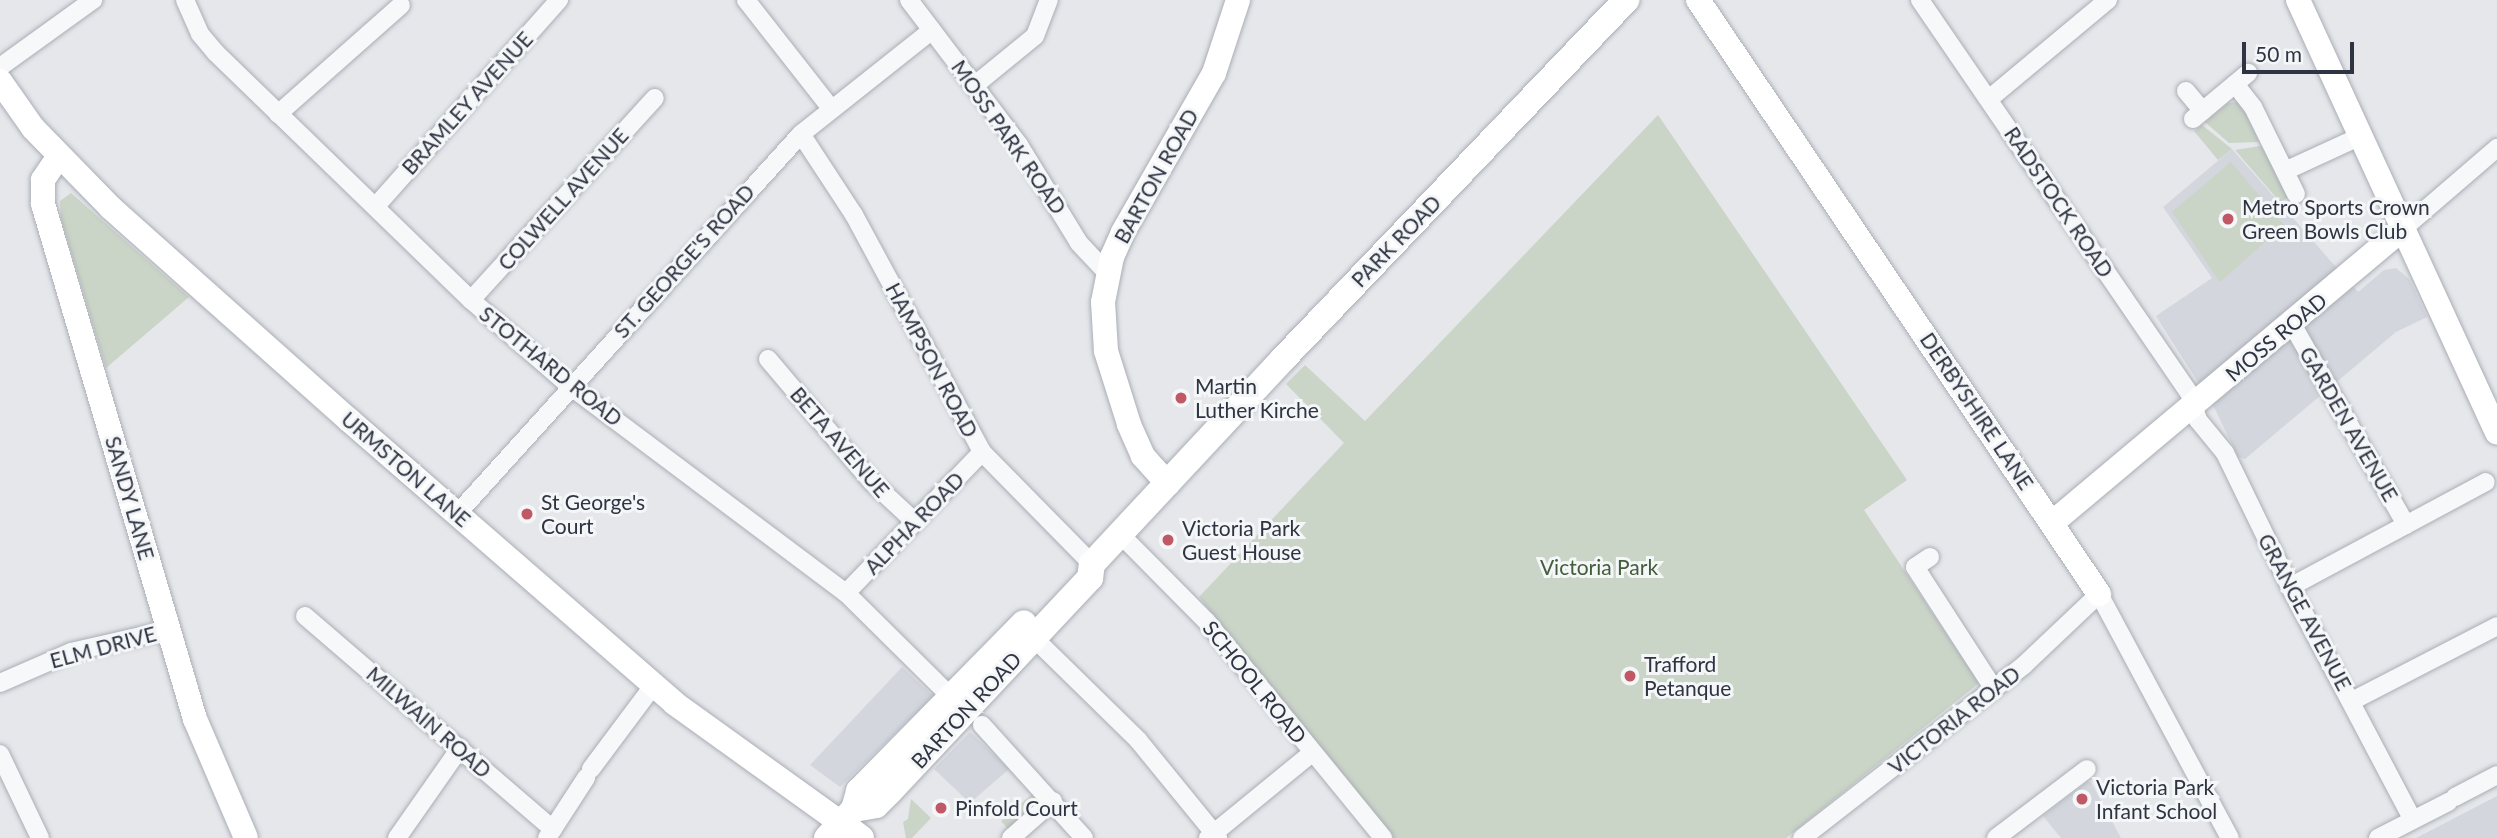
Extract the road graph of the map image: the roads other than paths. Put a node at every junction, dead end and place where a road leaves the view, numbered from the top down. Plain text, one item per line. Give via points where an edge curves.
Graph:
1 (93, 0) edge
2 (185, 0) edge
3 (559, 0) edge
4 (746, 0) edge
5 (909, 0) edge
6 (1049, 0) edge
7 (1238, 0) edge
8 (1626, 0) edge
9 (1698, 0) edge
10 (1920, 0) edge
11 (2108, 0) edge
12 (2298, 0) edge
13 (401, 5) dead end
14 (932, 30) junction
15 (0, 67) edge
16 (0, 81) edge
17 (975, 85) junction
18 (2186, 91) dead end
19 (656, 98) dead end
20 (1989, 99) junction
21 (830, 107) junction
22 (278, 114) junction
23 (801, 134) junction
24 (2361, 136) junction
25 (2497, 148) edge
26 (59, 156) junction
27 (2285, 171) junction
28 (2296, 194) dead end
29 (376, 206) junction
30 (2404, 228) junction
31 (1108, 274) junction
32 (471, 300) junction
33 (2292, 324) junction
34 (768, 359) dead end
35 (570, 386) junction
36 (2193, 407) junction
37 (2497, 432) edge
38 (982, 452) junction
39 (2486, 482) dead end
40 (1168, 484) junction
41 (457, 514) junction
42 (915, 522) junction
43 (2052, 523) junction
44 (2406, 525) junction
45 (1120, 534) junction
46 (1930, 557) dead end
47 (1093, 564) junction
48 (2290, 587) junction
49 (846, 593) junction
50 (2099, 594) junction
51 (305, 616) dead end
52 (2497, 626) edge
53 (168, 630) junction
54 (1034, 638) junction
55 (0, 683) edge
56 (653, 686) junction
57 (1994, 689) junction
58 (2352, 701) junction
59 (966, 711) junction
60 (460, 748) junction
61 (0, 754) edge
62 (1312, 754) junction
63 (2087, 768) dead end
64 (2497, 775) edge
65 (1053, 801) junction
66 (2413, 820) junction
67 (846, 827) edge
68 (550, 833) edge
69 (1214, 837) edge
70 (40, 838) edge
71 (246, 838) edge
72 (397, 838) edge
73 (1011, 838) edge
74 (1084, 838) edge
75 (1382, 838) edge
76 (1802, 838) edge
77 (1996, 838) edge
78 (2230, 838) edge
79 (2378, 838) edge

1 - 15 street
2 - 22 street, STOTHARD ROAD via 200,34
3 - 29 street, BRAMLEY AVENUE
4 - 21 street
5 - 14 street, MOSS PARK ROAD
6 - 17 street via 1035,36
7 - 31 street, BARTON ROAD via 1214,73 1124,232
8 - 40 main road, PARK ROAD
9 - 43 street, DERBYSHIRE LANE
10 - 20 street, RADSTOCK ROAD
11 - 20 street
12 - 24 street
13 - 22 street
14 - 17 street, MOSS PARK ROAD
14 - 21 street, ST. GEORGE'S ROAD
16 - 26 street, URMSTON LANE
17 - 31 street, MOSS PARK ROAD via 1053,194 1079,243
18 - 27 street via 2198,115 2242,78
19 - 32 street, COLWELL AVENUE
20 - 36 street, RADSTOCK ROAD via 2190,394
21 - 23 street, ST. GEORGE'S ROAD
22 - 29 street, STOTHARD ROAD
23 - 35 street, ST. GEORGE'S ROAD
23 - 38 street, HAMPSON ROAD via 854,215
24 - 27 street
24 - 30 street
25 - 30 street, MOSS ROAD
26 - 41 street, URMSTON LANE
26 - 53 street, SANDY LANE via 43,180 43,204
27 - 28 street
29 - 32 street, STOTHARD ROAD
30 - 33 street, MOSS ROAD
30 - 37 street
31 - 40 street, BARTON ROAD via 1103,302 1106,351 1143,456
32 - 35 street, STOTHARD ROAD
33 - 36 street, MOSS ROAD
33 - 44 street, GARDEN AVENUE
34 - 42 street, BETA AVENUE via 872,482
35 - 41 street, ST. GEORGE'S ROAD
35 - 49 street, STOTHARD ROAD
36 - 43 street, MOSS ROAD
36 - 48 street, GRANGE AVENUE via 2225,453
38 - 42 street, ALPHA ROAD
38 - 47 street, HAMPSON ROAD
39 - 44 street
40 - 45 main road, BARTON ROAD
41 - 56 street, URMSTON LANE
42 - 49 street, ALPHA ROAD
43 - 50 street, DERBYSHIRE LANE
44 - 48 street
45 - 47 main road, BARTON ROAD
45 - 62 street, SCHOOL ROAD via 1208,622
46 - 57 street via 1916,567
47 - 54 main road, BARTON ROAD via 1090,578
47 - 59 main road, BARTON ROAD via 1079,567
48 - 58 street, GRANGE AVENUE
49 - 59 street, STOTHARD ROAD
50 - 57 street, VICTORIA ROAD
50 - 78 street, DERBYSHIRE LANE
51 - 60 street, MILWAIN ROAD
52 - 58 street
53 - 55 street, ELM DRIVE via 71,652
53 - 71 street, SANDY LANE via 209,759
54 - 59 main road, BARTON ROAD
54 - 69 street via 1138,740
56 - 67 street, URMSTON LANE
56 - 68 street
57 - 76 street, VICTORIA ROAD
58 - 66 street, GRANGE AVENUE
59 - 65 street, STOTHARD ROAD via 1017,749
59 - 67 main road, BARTON ROAD via 859,791
60 - 68 street, MILWAIN ROAD
60 - 72 street
61 - 70 street
62 - 69 street
62 - 75 street, SCHOOL ROAD
63 - 77 street
64 - 66 street
65 - 73 street
65 - 74 street, STOTHARD ROAD
66 - 79 street

